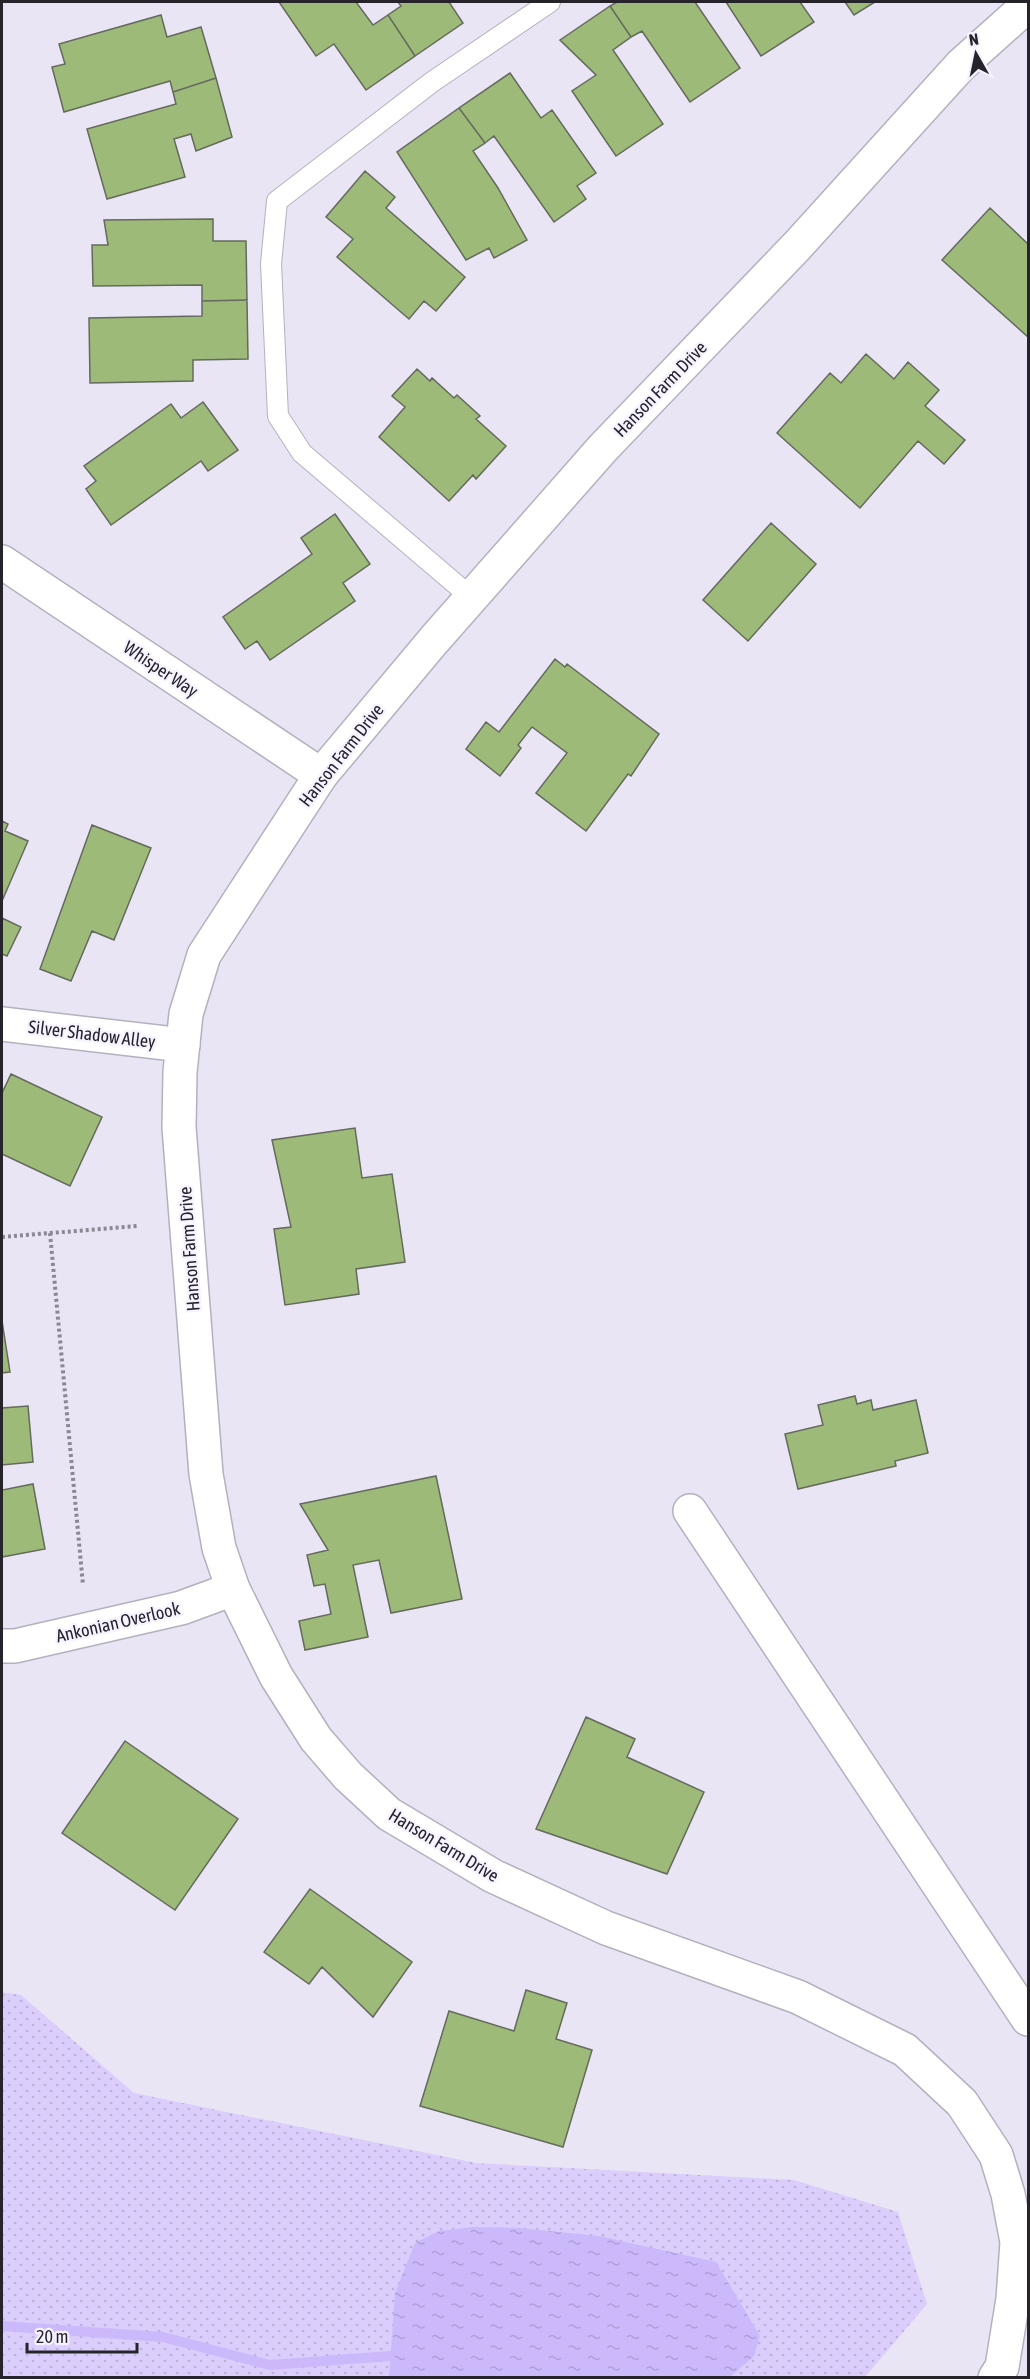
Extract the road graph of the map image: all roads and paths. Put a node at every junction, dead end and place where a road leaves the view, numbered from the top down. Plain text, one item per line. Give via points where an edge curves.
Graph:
1 (550, 2) edge
2 (1026, 4) edge
3 (2, 562) edge
4 (472, 598) junction
5 (321, 775) junction
6 (2, 1024) edge
7 (183, 1045) junction
8 (137, 1226) dead end
9 (50, 1233) junction
10 (2, 1237) edge
11 (690, 1511) dead end
12 (83, 1585) dead end
13 (233, 1589) junction
14 (2, 1646) edge
15 (1029, 2019) edge
16 (995, 2378) edge

1 - 4 lane via 432,82 277,201 271,264 278,416 302,453
2 - 4 street, Hanson Farm Drive via 960,65 797,246 603,448
3 - 5 street, Whisper Way
4 - 5 street, Hanson Farm Drive
5 - 7 street, Hanson Farm Drive via 204,955 186,1014
6 - 7 street, Silver Shadow Alley
7 - 13 street, Hanson Farm Drive via 179,1127 206,1474 219,1548
8 - 9 path
9 - 10 path
9 - 12 path
11 - 15 street
13 - 14 street, Ankonian Overlook via 181,1608
13 - 16 street, Hanson Farm Drive via 276,1676 316,1739 389,1814 503,1881 606,1928 798,1997 905,2050 962,2103 996,2155 1017,2242 1002,2367

